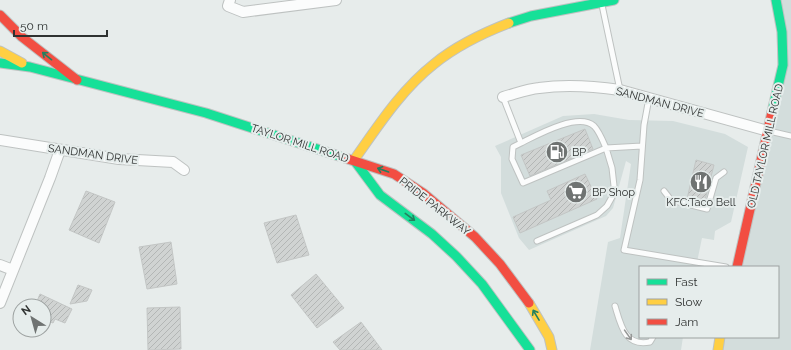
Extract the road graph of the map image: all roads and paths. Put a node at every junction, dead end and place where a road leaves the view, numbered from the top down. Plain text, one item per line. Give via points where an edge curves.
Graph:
1 (230, 0) edge
2 (336, 0) edge
3 (614, 0) edge
4 (776, 0) edge
5 (601, 3) junction
6 (0, 16) edge
7 (0, 51) edge
8 (0, 63) edge
9 (30, 67) junction
10 (77, 80) junction
11 (620, 90) junction
12 (503, 97) joint
13 (649, 98) junction
14 (768, 131) junction
15 (791, 136) edge
16 (0, 140) edge
17 (521, 143) junction
18 (642, 146) junction
19 (606, 148) junction
20 (60, 150) junction
21 (354, 160) junction
22 (184, 170) dead end
23 (724, 172) dead end
24 (664, 191) dead end
25 (537, 241) dead end
26 (0, 265) edge
27 (720, 266) edge
28 (737, 266) edge
29 (13, 270) junction
30 (0, 303) edge
31 (615, 306) dead end
32 (652, 338) edge
33 (720, 338) edge
34 (530, 350) edge
35 (552, 350) edge
36 (718, 350) edge

1 - 2 street via 228,6 243,12
3 - 5 main road, TAYLOR MILL ROAD
4 - 14 main road, OLD TAYLOR MILL ROAD via 782,22 783,65
5 - 11 lane
5 - 21 main road, TAYLOR MILL ROAD via 530,16 496,28 466,43 433,64 409,89 380,123
10 -> 6 main road via 22,37
7 - 9 main road, TAYLOR MILL ROAD
8 - 9 main road, TAYLOR MILL ROAD
9 - 10 main road, TAYLOR MILL ROAD
10 - 21 main road, TAYLOR MILL ROAD via 206,113
11 - 12 street, SANDMAN DRIVE via 567,85 538,88
11 - 13 street, SANDMAN DRIVE
12 - 17 lane
13 - 14 street, SANDMAN DRIVE
13 - 18 lane
14 - 15 lane
14 - 28 main road, OLD TAYLOR MILL ROAD
16 - 20 street, SANDMAN DRIVE
17 - 19 lane via 563,124 586,122 594,126
17 - 19 lane via 513,147 512,159 523,183
18 - 19 lane
18 - 27 lane via 640,180 624,250
19 - 25 lane via 614,186 607,206 597,215
20 - 22 street, SANDMAN DRIVE via 119,159 173,162
20 - 29 street
21 -> 34 main road via 380,195 432,234 482,284
35 -> 21 main road, PRIDE PARKWAY via 549,337 525,296 500,264 474,237 422,193 394,174
23 - 24 lane via 716,178 707,209 672,200
26 - 29 street
29 - 30 street
31 -> 32 lane via 629,338 643,344 650,342
33 - 36 main road

